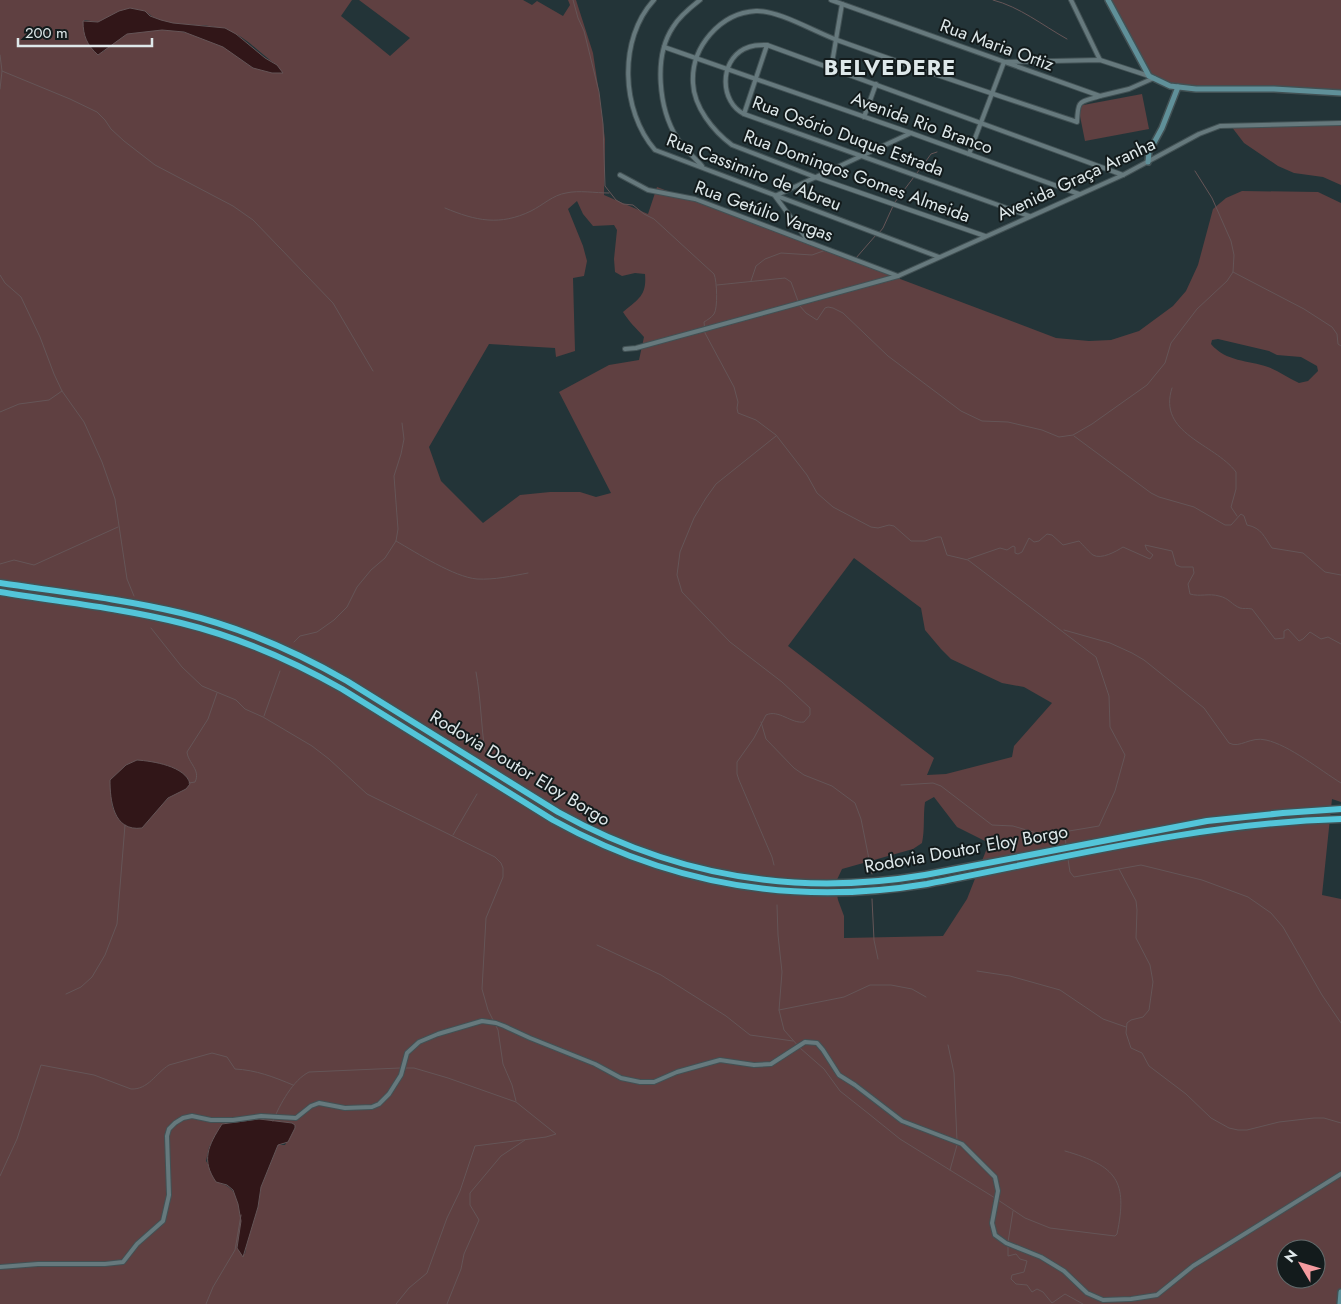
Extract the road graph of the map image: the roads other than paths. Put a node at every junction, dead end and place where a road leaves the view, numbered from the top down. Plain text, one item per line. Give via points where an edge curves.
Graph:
1 (654, 0) edge
2 (700, 0) edge
3 (831, 0) edge
4 (1071, 0) edge
5 (1108, 0) edge
6 (842, 4) junction
7 (836, 39) junction
8 (767, 45) junction
9 (664, 47) junction
10 (696, 57) junction
11 (1100, 60) junction
12 (1004, 62) junction
13 (727, 69) junction
14 (831, 69) junction
15 (1152, 77) junction
16 (756, 79) junction
17 (876, 84) junction
18 (1178, 87) junction
19 (992, 93) junction
20 (1341, 93) edge
21 (1100, 96) junction
22 (744, 114) junction
23 (864, 116) junction
24 (980, 123) junction
25 (1341, 124) edge
26 (911, 133) junction
27 (969, 154) junction
28 (861, 156) junction
29 (1148, 162) junction
30 (702, 167) junction
31 (620, 175) dead end
32 (1123, 175) junction
33 (815, 177) junction
34 (1079, 194) junction
35 (775, 196) junction
36 (1029, 216) junction
37 (985, 236) junction
38 (809, 242) junction
39 (939, 257) junction
40 (898, 276) junction
41 (625, 349) dead end
42 (0, 583) edge
43 (0, 592) edge
44 (1341, 810) edge
45 (1341, 819) edge
46 (1341, 1174) edge
47 (0, 1267) edge
48 (1341, 1292) edge
49 (1340, 1304) edge

1 - 30 street, Rua Cassimiro de Abreu via 634,31 629,85 635,119 655,150
2 - 9 street via 673,27
3 - 6 street, Rua Maria Ortiz
4 - 11 street
5 - 15 street
6 - 7 street
6 - 12 street, Rua Maria Ortiz
7 - 10 street, Rua Domingos Gomes Almeida via 769,11 754,11 734,16 718,26
7 - 14 street
7 - 19 street, Rua Domingos Gomes Almeida
8 - 13 street via 742,49
8 - 14 street
8 - 16 street
9 - 10 street, Avenida Rio Branco
9 - 30 street via 661,64 664,111 677,139
10 - 13 street, Avenida Rio Branco
10 - 33 street, Rua Domingos Gomes Almeida via 692,83 695,97 707,120 724,139
11 - 12 street
11 - 15 street
12 - 19 street
12 - 21 street, Rua Maria Ortiz
13 - 16 street, Avenida Rio Branco
13 - 22 street, Rua Osório Duque Estrada via 727,94 733,105
14 - 17 street
15 - 18 street
15 - 21 street via 1129,89
16 - 22 street
16 - 23 street, Avenida Rio Branco
17 - 23 street
17 - 24 street
18 - 20 street
18 - 29 street via 1149,152
19 - 21 street, Rua Domingos Gomes Almeida via 1077,122 1080,102
19 - 24 street
22 - 28 street, Rua Osório Duque Estrada
23 - 26 street, Avenida Rio Branco
24 - 27 street
24 - 32 street
25 - 29 street, Avenida Graça Aranha via 1220,126 1198,134
26 - 27 street, Avenida Rio Branco
26 - 28 street
27 - 34 street, Avenida Rio Branco
28 - 33 street
28 - 36 street, Rua Osório Duque Estrada
29 - 32 street, Avenida Graça Aranha
30 - 35 street, Rua Cassimiro de Abreu
31 - 38 street, Rua Getúlio Vargas via 648,190 695,199
32 - 34 street, Avenida Graça Aranha
33 - 35 street
33 - 37 street, Rua Domingos Gomes Almeida
34 - 36 street, Avenida Graça Aranha
35 - 38 street
35 - 39 street, Rua Cassimiro de Abreu
36 - 37 street, Avenida Graça Aranha
37 - 39 street, Avenida Graça Aranha
38 - 40 street, Rua Getúlio Vargas
39 - 40 street, Avenida Graça Aranha
40 - 41 street, Avenida Graça Aranha
42 - 44 highway, Rodovia Doutor Eloy Borgo via 165,609 268,641 347,681 591,830 662,858 735,876 811,884 887,881 1190,824 1257,815
43 - 45 highway, Rodovia Doutor Eloy Borgo via 163,618 256,646 327,680 587,838 659,867 734,886 811,893 888,890 1200,832 1267,823
46 - 47 street via 1193,1266 1157,1295 1103,1300 1087,1293 1064,1271 1041,1257 995,1235 992,1223 998,1191 995,1177 962,1144 902,1121 839,1075 817,1043 805,1042 771,1064 720,1060 654,1082 640,1082 621,1078 504,1026 482,1021 418,1042 407,1053 401,1075 390,1094 372,1107 345,1108 319,1103 296,1118 261,1116 218,1120 192,1116 175,1123 168,1136 169,1195 163,1221 137,1244 123,1262
48 - 49 street

